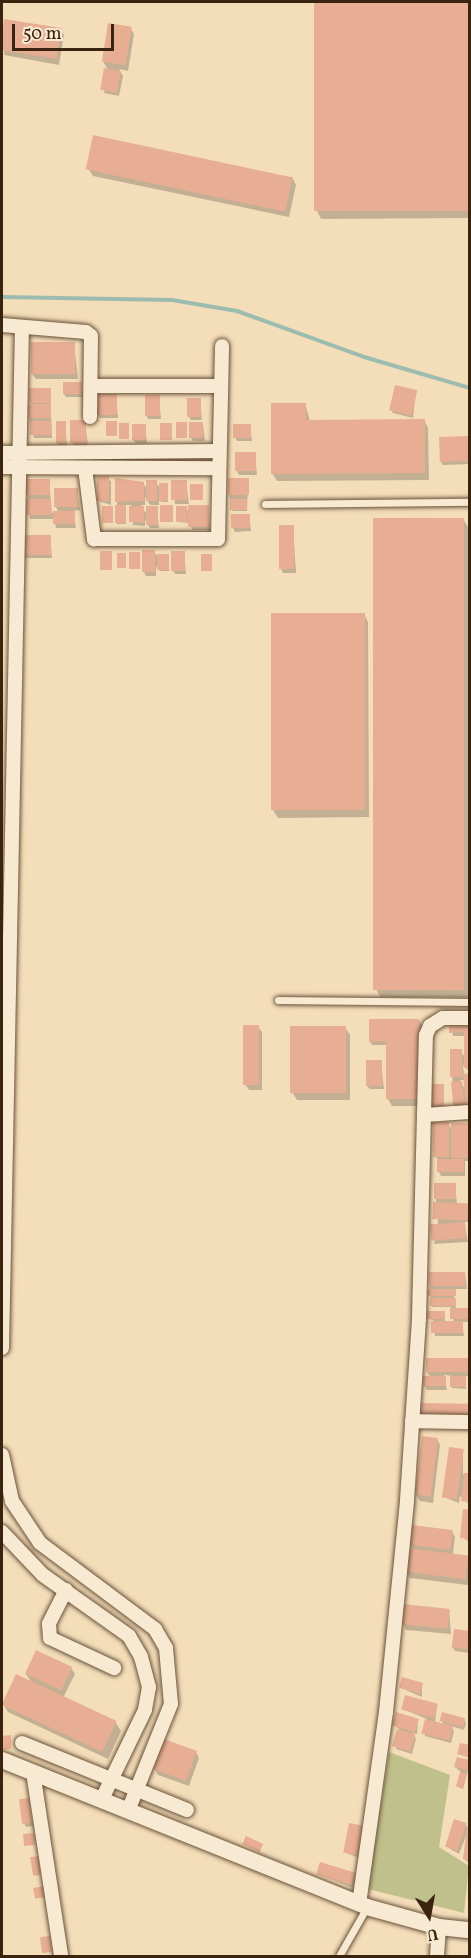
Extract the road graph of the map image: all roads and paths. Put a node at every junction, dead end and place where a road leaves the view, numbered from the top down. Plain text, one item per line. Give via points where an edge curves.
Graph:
1 (2, 325) edge
2 (22, 328) junction
3 (222, 346) dead end
4 (92, 386) junction
5 (218, 386) junction
6 (90, 417) dead end
7 (219, 452) junction
8 (2, 453) edge
9 (18, 460) junction
10 (2, 467) edge
11 (85, 468) junction
12 (219, 468) junction
13 (470, 502) edge
14 (265, 504) dead end
15 (7, 747) edge
16 (278, 1000) dead end
17 (470, 1002) edge
18 (470, 1018) edge
19 (4, 1090) edge
20 (4, 1109) edge
21 (470, 1112) edge
22 (424, 1115) junction
23 (2, 1348) edge
24 (412, 1421) junction
25 (470, 1422) edge
26 (2, 1455) edge
27 (2, 1532) edge
28 (66, 1590) junction
29 (117, 1602) junction
30 (105, 1618) junction
31 (114, 1668) dead end
32 (136, 1728) junction
33 (159, 1738) junction
34 (21, 1743) dead end
35 (124, 1754) junction
36 (2, 1760) edge
37 (148, 1764) junction
38 (33, 1772) junction
39 (110, 1779) junction
40 (138, 1789) junction
41 (102, 1799) junction
42 (187, 1810) dead end
43 (128, 1811) junction
44 (363, 1905) junction
45 (439, 1926) junction
46 (470, 1930) edge
47 (61, 1956) edge
48 (339, 1956) edge
49 (436, 1956) edge

1 - 2 street
2 - 4 street via 86,332 93,342
2 - 9 street
3 - 5 street
4 - 5 street
4 - 6 street
5 - 7 street
7 - 9 street
7 - 12 street
8 - 9 street
9 - 10 street
9 - 11 street
9 - 15 street
11 - 12 street
11 - 12 street via 92,537 110,541 218,539
13 - 14 lane
15 - 19 street
16 - 17 lane
18 - 22 street via 443,1018 430,1026 426,1035
19 - 20 street
20 - 23 street
21 - 22 street
22 - 24 street
24 - 25 street
24 - 44 street via 386,1712
26 - 29 street via 12,1501 40,1543
27 - 28 street via 32,1565
28 - 30 street
28 - 31 street via 49,1624 50,1638
29 - 30 street
29 - 33 street via 155,1629 166,1648 171,1704
30 - 32 street via 137,1646 147,1673 148,1695
32 - 33 street
32 - 35 street
33 - 37 street
34 - 39 street
35 - 37 street
35 - 39 street
36 - 38 street
37 - 40 street
38 - 41 street
38 - 47 street
39 - 40 street
39 - 41 street
40 - 42 street
40 - 43 street
41 - 43 street
43 - 44 street
44 - 45 street
44 - 48 lane
45 - 46 street
45 - 49 street

